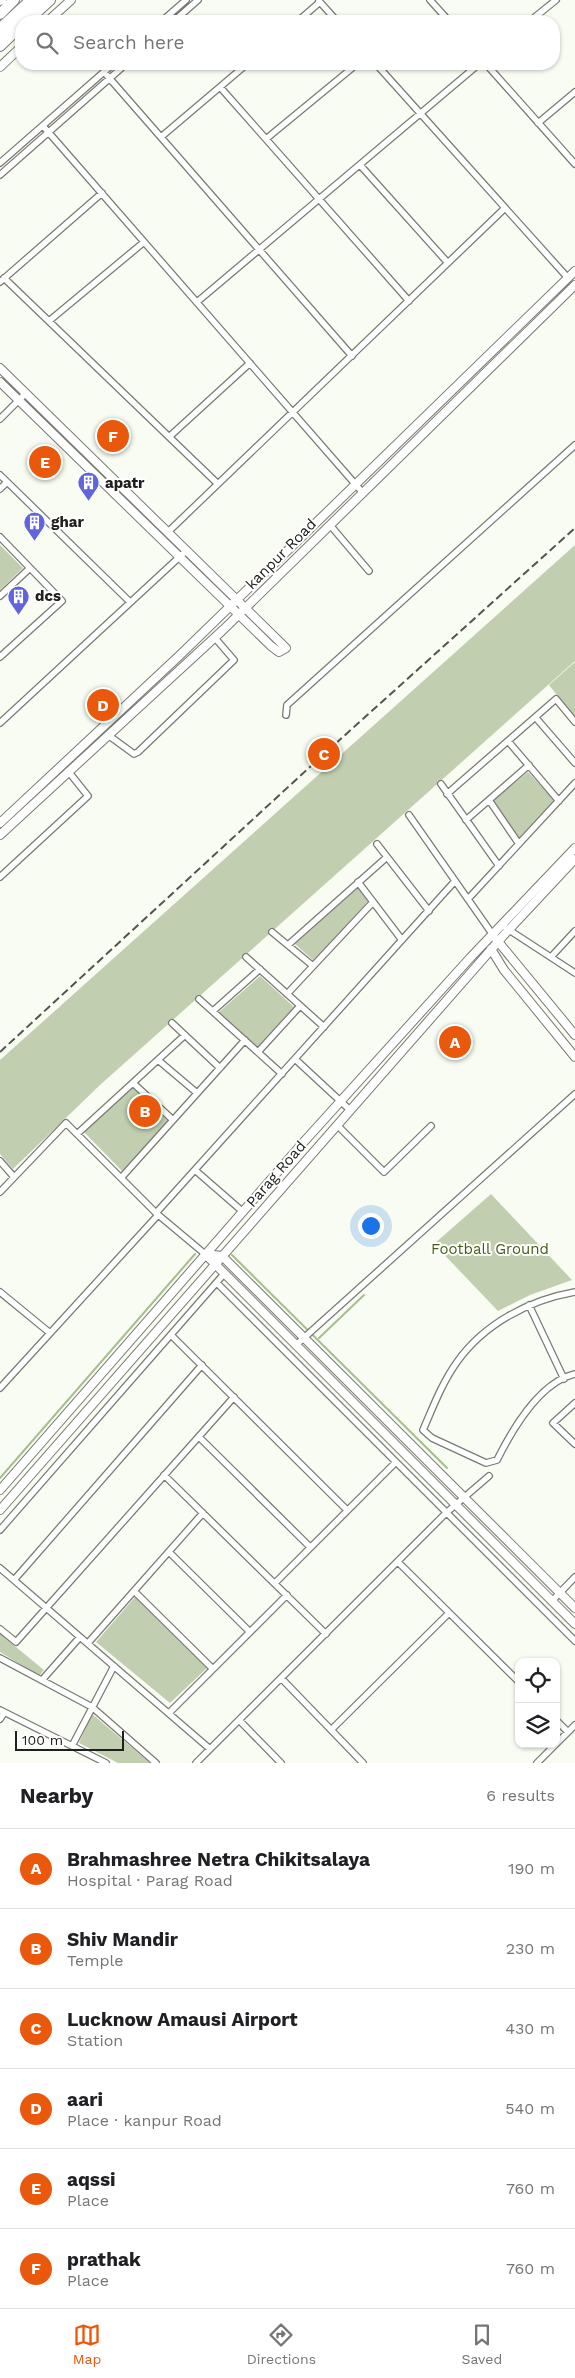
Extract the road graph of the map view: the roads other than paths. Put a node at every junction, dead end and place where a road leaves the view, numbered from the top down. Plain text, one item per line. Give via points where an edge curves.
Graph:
1 (14, 0) edge
2 (30, 0) edge
3 (40, 0) edge
4 (50, 0) edge
5 (71, 0) edge
6 (186, 0) edge
7 (198, 0) edge
8 (430, 0) edge
9 (556, 0) edge
10 (319, 1) edge
11 (0, 14) edge
12 (23, 15) edge
13 (34, 15) edge
14 (55, 15) edge
15 (169, 15) edge
16 (181, 15) edge
17 (304, 15) edge
18 (332, 15) edge
19 (443, 15) edge
20 (537, 15) edge
21 (15, 22) edge
22 (0, 28) edge
23 (15, 32) edge
24 (0, 36) edge
25 (0, 46) edge
26 (15, 53) edge
27 (0, 67) edge
28 (106, 70) edge
29 (119, 70) edge
30 (241, 70) edge
31 (350, 70) edge
32 (381, 70) edge
33 (472, 70) edge
34 (491, 70) edge
35 (104, 72) junction
36 (110, 78) junction
37 (220, 87) junction
38 (575, 92) edge
39 (420, 113) junction
40 (538, 123) junction
41 (43, 126) junction
42 (48, 132) junction
43 (161, 137) junction
44 (266, 139) junction
45 (0, 163) edge
46 (575, 164) edge
47 (360, 165) junction
48 (0, 175) edge
49 (102, 193) junction
50 (319, 199) junction
51 (505, 208) junction
52 (144, 242) junction
53 (259, 250) junction
54 (448, 263) junction
55 (575, 271) edge
56 (568, 278) junction
57 (2, 280) edge
58 (575, 285) edge
59 (408, 301) junction
60 (197, 302) junction
61 (49, 322) junction
62 (352, 356) junction
63 (250, 363) junction
64 (0, 368) edge
65 (0, 382) edge
66 (26, 393) junction
67 (19, 400) junction
68 (293, 412) junction
69 (0, 419) edge
70 (169, 437) junction
71 (575, 445) edge
72 (0, 475) edge
73 (7, 482) junction
74 (218, 484) junction
75 (355, 484) junction
76 (0, 489) edge
77 (363, 493) junction
78 (330, 525) junction
79 (168, 532) junction
80 (0, 537) edge
81 (187, 550) junction
82 (180, 557) junction
83 (30, 568) junction
84 (369, 571) dead end
85 (0, 596) edge
86 (237, 600) junction
87 (130, 602) junction
88 (231, 606) junction
89 (246, 608) junction
90 (239, 615) junction
91 (215, 638) junction
92 (0, 657) edge
93 (286, 715) dead end
94 (536, 718) junction
95 (0, 722) edge
96 (575, 722) edge
97 (108, 734) junction
98 (508, 741) junction
99 (575, 763) edge
100 (529, 765) junction
101 (68, 771) junction
102 (575, 783) edge
103 (441, 784) dead end
104 (448, 794) junction
105 (489, 800) junction
106 (559, 801) junction
107 (409, 815) dead end
108 (466, 820) junction
109 (0, 823) edge
110 (0, 835) edge
111 (377, 844) dead end
112 (519, 844) junction
113 (575, 848) edge
114 (387, 857) junction
115 (575, 858) edge
116 (499, 866) junction
117 (0, 877) edge
118 (455, 881) junction
119 (358, 882) junction
120 (468, 900) junction
121 (373, 902) junction
122 (429, 911) junction
123 (506, 928) junction
124 (272, 932) dead end
125 (574, 934) edge
126 (493, 935) junction
127 (402, 940) junction
128 (498, 942) junction
129 (288, 944) junction
130 (491, 951) junction
131 (246, 957) dead end
132 (551, 957) junction
133 (313, 966) junction
134 (260, 969) junction
135 (575, 973) edge
136 (287, 994) junction
137 (199, 999) dead end
138 (300, 1006) junction
139 (213, 1011) junction
140 (172, 1023) dead end
141 (324, 1027) junction
142 (185, 1035) junction
143 (575, 1035) edge
144 (245, 1040) junction
145 (258, 1052) junction
146 (575, 1057) edge
147 (295, 1059) junction
148 (158, 1060) junction
149 (220, 1068) junction
150 (282, 1074) junction
151 (133, 1083) junction
152 (197, 1093) junction
153 (575, 1094) edge
154 (341, 1101) junction
155 (350, 1110) junction
156 (173, 1120) junction
157 (337, 1125) junction
158 (431, 1126) dead end
159 (77, 1134) junction
160 (0, 1161) edge
161 (195, 1170) junction
162 (14, 1177) junction
163 (120, 1178) junction
164 (0, 1192) edge
165 (242, 1212) junction
166 (157, 1214) junction
167 (205, 1254) junction
168 (222, 1256) junction
169 (214, 1265) junction
170 (224, 1274) junction
171 (217, 1282) junction
172 (0, 1292) edge
173 (575, 1292) edge
174 (529, 1305) junction
175 (50, 1333) junction
176 (171, 1335) junction
177 (304, 1338) junction
178 (296, 1346) junction
179 (202, 1366) junction
180 (575, 1374) edge
181 (564, 1379) junction
182 (0, 1388) edge
183 (234, 1397) junction
184 (575, 1403) edge
185 (199, 1437) junction
186 (575, 1444) edge
187 (396, 1462) junction
188 (164, 1475) junction
189 (489, 1476) dead end
190 (0, 1490) edge
191 (464, 1497) junction
192 (456, 1504) junction
193 (0, 1510) edge
194 (347, 1510) junction
195 (203, 1513) junction
196 (446, 1513) junction
197 (0, 1530) edge
198 (310, 1547) junction
199 (169, 1552) junction
200 (398, 1562) junction
201 (0, 1568) edge
202 (575, 1577) edge
203 (14, 1580) junction
204 (275, 1583) junction
205 (134, 1591) junction
206 (560, 1593) junction
207 (287, 1595) junction
208 (552, 1601) junction
209 (47, 1608) junction
210 (575, 1608) edge
211 (450, 1613) junction
212 (575, 1624) edge
213 (0, 1629) edge
214 (250, 1632) junction
215 (326, 1634) junction
216 (80, 1637) junction
217 (575, 1641) edge
218 (88, 1643) junction
219 (0, 1658) edge
220 (114, 1666) junction
221 (213, 1669) junction
222 (281, 1678) junction
223 (515, 1678) edge
224 (42, 1680) junction
225 (92, 1707) junction
226 (2, 1712) edge
227 (169, 1713) junction
228 (0, 1720) edge
229 (239, 1720) junction
230 (560, 1724) edge
231 (575, 1725) edge
232 (331, 1730) junction
233 (568, 1732) junction
234 (560, 1740) edge
235 (72, 1746) junction
236 (552, 1748) edge
237 (210, 1749) junction
238 (198, 1762) edge
239 (106, 1763) edge
240 (156, 1763) edge
241 (281, 1763) edge
242 (363, 1763) edge
243 (537, 1763) edge

1 - 11 highway
2 - 22 main road
3 - 12 main road
4 - 13 highway
5 - 14 street
6 - 15 street
7 - 16 street
8 - 19 street
9 - 20 street
10 - 17 street
10 - 18 street
21 - 24 main road
23 - 25 highway
26 - 27 street
28 - 35 street
29 - 36 street
30 - 37 street
31 - 44 street
32 - 39 street
33 - 39 street
34 - 40 street
35 - 36 street
35 - 41 street
36 - 42 street
36 - 43 street
37 - 43 street
37 - 44 street
38 - 40 street
39 - 47 street
39 - 51 street
40 - 46 street
41 - 42 street
41 - 45 street
42 - 48 street
42 - 49 street
43 - 53 street
44 - 50 street
47 - 50 street
47 - 54 street
49 - 52 street
49 - 57 street
50 - 53 street
50 - 59 street
51 - 54 street
51 - 56 street
52 - 60 street
52 - 61 street
53 - 60 street
53 - 62 street
54 - 59 street
55 - 56 street
56 - 75 street
57 - 61 street
58 - 77 street, kanpur Road
59 - 62 street
60 - 63 street
61 - 70 street
62 - 68 street
63 - 68 street
63 - 70 street
64 - 66 street
65 - 67 street
66 - 67 street
66 - 79 street
67 - 69 street
67 - 82 street
68 - 74 street
68 - 75 street
70 - 74 street
71 - 93 street via 287,705
72 - 73 street
73 - 76 street
73 - 87 street
74 - 79 street
75 - 77 street
75 - 86 street
77 - 78 street, kanpur Road
78 - 84 street
78 - 89 street, kanpur Road
79 - 81 street
80 - 83 street
81 - 82 street
81 - 86 street
82 - 87 street
82 - 88 street
83 - 85 street
83 - 92 street via 62,601
86 - 88 street
86 - 89 street
87 - 95 street
88 - 90 street
88 - 109 street
89 - 90 street, kanpur Road
89 - 90 street via 286,648 277,652
90 - 91 street, kanpur Road
91 - 97 street, kanpur Road
91 - 97 street via 234,660 138,752 134,754
94 - 96 street via 556,700
94 - 98 street
94 - 99 street
97 - 101 street, kanpur Road
98 - 100 street
98 - 104 street
100 - 105 street
100 - 106 street
101 - 110 street, kanpur Road
101 - 117 street via 88,796
102 - 106 street
103 - 104 street
104 - 108 street
105 - 108 street
105 - 112 street
106 - 112 street
107 - 118 street
108 - 116 street
111 - 114 street
112 - 116 street
113 - 123 street, Parag Road
114 - 119 street
114 - 122 street
115 - 123 street, Parag Road
116 - 120 street
118 - 120 street
118 - 122 street
119 - 121 street
119 - 129 street
120 - 126 street
121 - 127 street
121 - 133 street
122 - 127 street
123 - 126 street, Parag Road
123 - 128 street, Parag Road
123 - 132 street
124 - 129 street
125 - 132 street
126 - 128 street
126 - 130 street
126 - 154 street, Parag Road
127 - 141 street
128 - 130 street, Parag Road
128 - 143 street
129 - 133 street
130 - 146 street
130 - 155 street, Parag Road
131 - 134 street
132 - 135 street
133 - 136 street
134 - 136 street
134 - 139 street
136 - 138 street
137 - 139 street
138 - 141 street
138 - 145 street
139 - 144 street
140 - 142 street
141 - 147 street
142 - 148 street
142 - 149 street
144 - 145 street
144 - 149 street
145 - 150 street
147 - 150 street
147 - 154 street
148 - 151 street
148 - 152 street
149 - 152 street
150 - 161 street
151 - 156 street
151 - 159 street
152 - 156 street
153 - 177 street
154 - 155 street
154 - 165 street, Parag Road
155 - 157 street, Parag Road
156 - 163 street
157 - 158 street via 384,1172
157 - 168 street, Parag Road
159 - 162 street via 66,1123
159 - 163 street
160 - 162 street
161 - 165 street
161 - 166 street
162 - 164 street
163 - 166 street
165 - 167 street, Parag Road
166 - 167 street
166 - 175 street
167 - 168 street
167 - 169 street
167 - 190 street, Parag Road
168 - 169 street, Parag Road
168 - 177 street
169 - 170 street
169 - 193 street, Parag Road
170 - 171 street
170 - 178 street
171 - 176 street
171 - 187 street
172 - 175 street
173 - 174 street
174 - 181 street
174 - 181 street via 482,1335 457,1362 422,1430 432,1438 486,1463 497,1460 522,1415 543,1393
175 - 182 street
176 - 179 street
176 - 197 street
177 - 178 street
177 - 191 street
178 - 192 street
179 - 183 street
179 - 203 street
180 - 181 street
183 - 185 street
183 - 194 street
184 - 186 street via 553,1423
185 - 188 street
185 - 198 street
187 - 194 street
187 - 196 street
188 - 195 street
188 - 209 street
189 - 191 street
191 - 192 street
191 - 206 street
192 - 196 street
192 - 208 street
194 - 198 street
195 - 199 street
195 - 204 street
196 - 200 street
196 - 217 street
198 - 204 street
199 - 205 street
199 - 214 street
200 - 211 street
200 - 215 street
201 - 203 street
202 - 206 street
203 - 209 street
204 - 207 street
205 - 218 street
205 - 221 street
206 - 208 street
206 - 210 street
207 - 214 street
207 - 215 street
208 - 212 street
209 - 213 street via 16,1642
209 - 216 street
211 - 223 street
211 - 232 street
214 - 221 street
215 - 222 street
216 - 218 street
216 - 224 street
218 - 220 street
219 - 224 street
220 - 225 street
220 - 227 street
221 - 227 street
222 - 229 street
222 - 232 street
224 - 225 street
225 - 235 street
225 - 240 street
226 - 228 street
226 - 235 street
227 - 237 street
229 - 237 street
229 - 241 street
230 - 233 street
231 - 233 street
232 - 242 street
233 - 234 street
235 - 239 street
236 - 243 street
237 - 238 street

